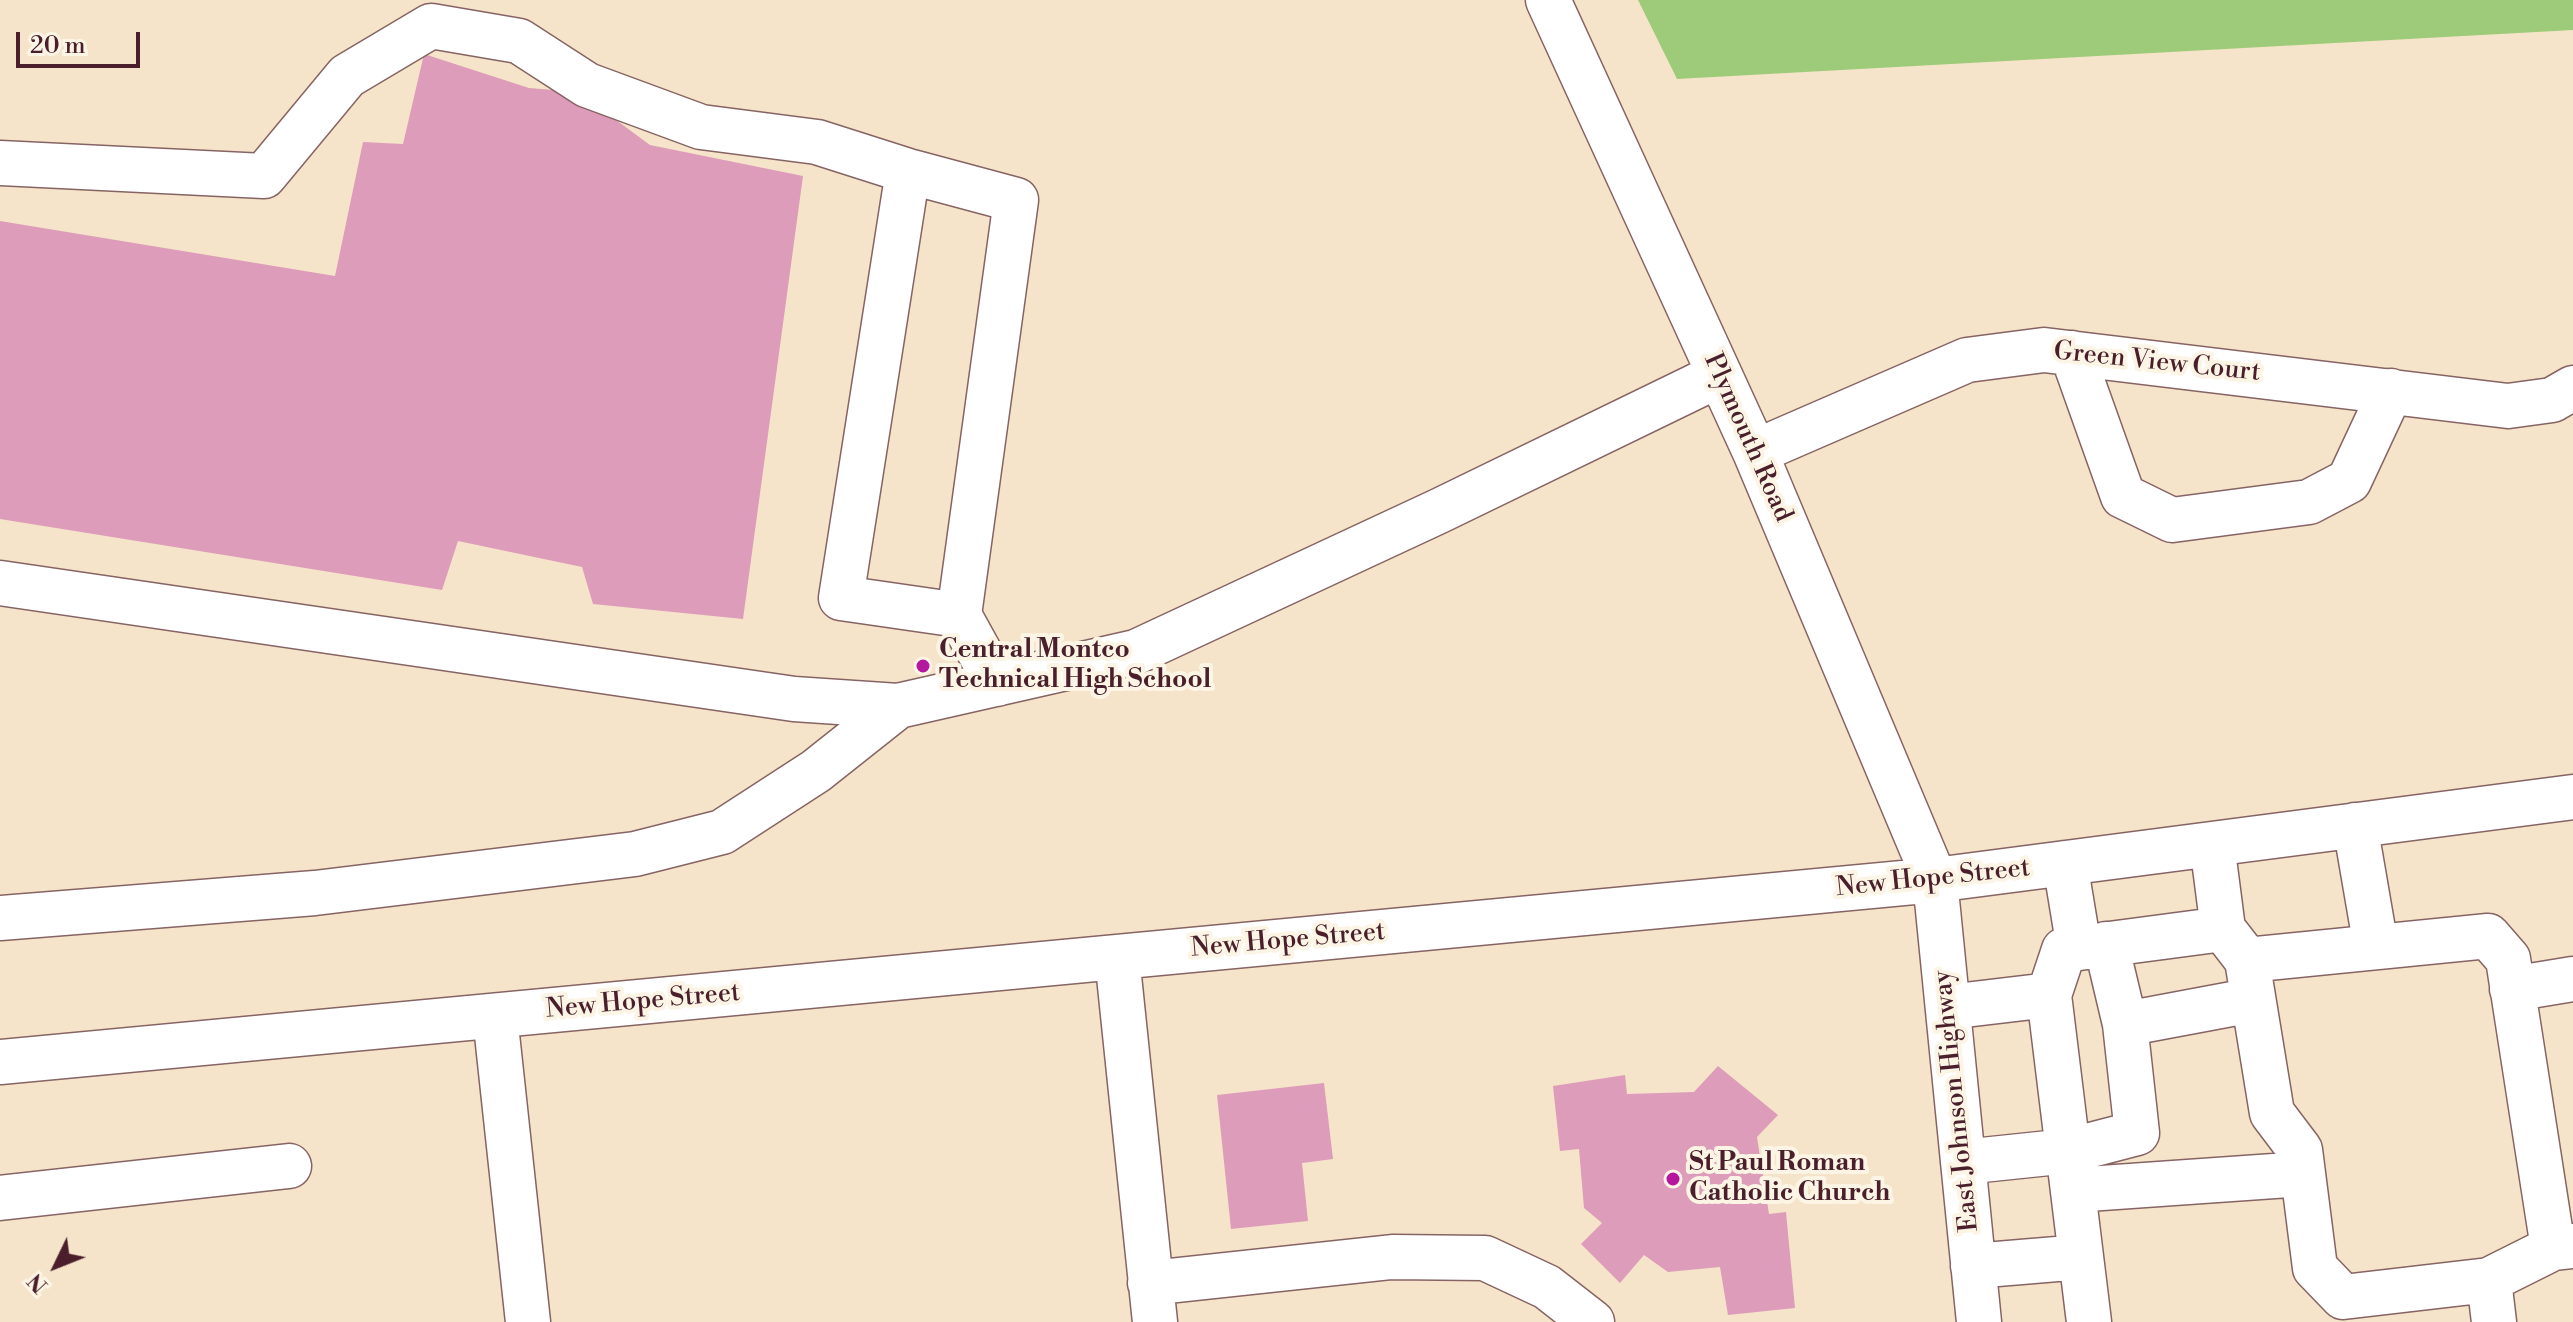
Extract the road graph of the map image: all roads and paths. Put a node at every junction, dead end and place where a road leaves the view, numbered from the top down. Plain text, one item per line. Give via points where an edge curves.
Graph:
1 (1548, 0) edge
2 (0, 163) edge
3 (908, 171) junction
4 (2072, 353) junction
5 (1719, 375) junction
6 (2573, 388) edge
7 (2391, 391) junction
8 (1755, 452) junction
9 (0, 583) edge
10 (959, 615) junction
11 (997, 684) junction
12 (898, 706) junction
13 (2573, 797) edge
14 (2355, 825) junction
15 (2212, 844) junction
16 (2065, 863) junction
17 (1935, 880) junction
18 (0, 918) edge
19 (2092, 946) junction
20 (2376, 947) junction
21 (1117, 957) junction
22 (2241, 963) junction
23 (2573, 979) edge
24 (2512, 989) junction
25 (2049, 995) junction
26 (1948, 1007) junction
27 (495, 1016) junction
28 (2125, 1024) junction
29 (0, 1062) edge
30 (1963, 1162) junction
31 (289, 1166) dead end
32 (2070, 1170) junction
33 (2303, 1174) junction
34 (0, 1198) edge
35 (2563, 1247) edge
36 (2081, 1257) junction
37 (1973, 1266) junction
38 (2492, 1301) edge
39 (1153, 1302) edge
40 (528, 1322) edge
41 (1592, 1322) edge
42 (1979, 1322) edge
43 (2089, 1322) edge

1 - 5 street, Plymouth Road
2 - 3 street via 264,176 347,76 431,26 519,41 587,85 701,127 817,142
3 - 10 street via 1016,200
3 - 10 street via 841,598
4 - 7 street, Green View Court
4 - 7 street via 2123,496 2172,520 2309,502 2349,481
4 - 8 street, Green View Court via 2044,350 1967,360
5 - 8 street, Plymouth Road
5 - 11 street via 1136,652
6 - 7 street, Green View Court via 2552,400 2508,406
8 - 17 street, Plymouth Road
9 - 12 street via 794,699
10 - 11 street
11 - 12 street
12 - 18 street via 816,771 722,832 635,854 315,893
13 - 14 street, New Hope Street
14 - 15 street, New Hope Street
14 - 20 street
15 - 16 street, New Hope Street
15 - 22 street
16 - 17 street, New Hope Street
16 - 19 street
17 - 21 street, New Hope Street
17 - 26 street, East Johnson Highway
19 - 22 street
19 - 25 street via 2064,950
19 - 28 street
20 - 22 street
20 - 24 street via 2488,936 2508,959
21 - 27 street, New Hope Street
21 - 39 street
22 - 28 street
22 - 33 street via 2272,1113 2300,1150
23 - 24 street
24 - 35 street
25 - 26 street
25 - 32 street
26 - 30 street, East Johnson Highway
27 - 29 street, New Hope Street
27 - 40 street
28 - 32 street via 2137,1133
30 - 32 street
30 - 37 street, East Johnson Highway
31 - 34 street
32 - 33 street
32 - 36 street
33 - 38 street via 2315,1268 2343,1297
35 - 38 street
36 - 37 street
36 - 43 street
37 - 42 street, East Johnson Highway
39 - 41 street via 1392,1257 1485,1258 1547,1287

